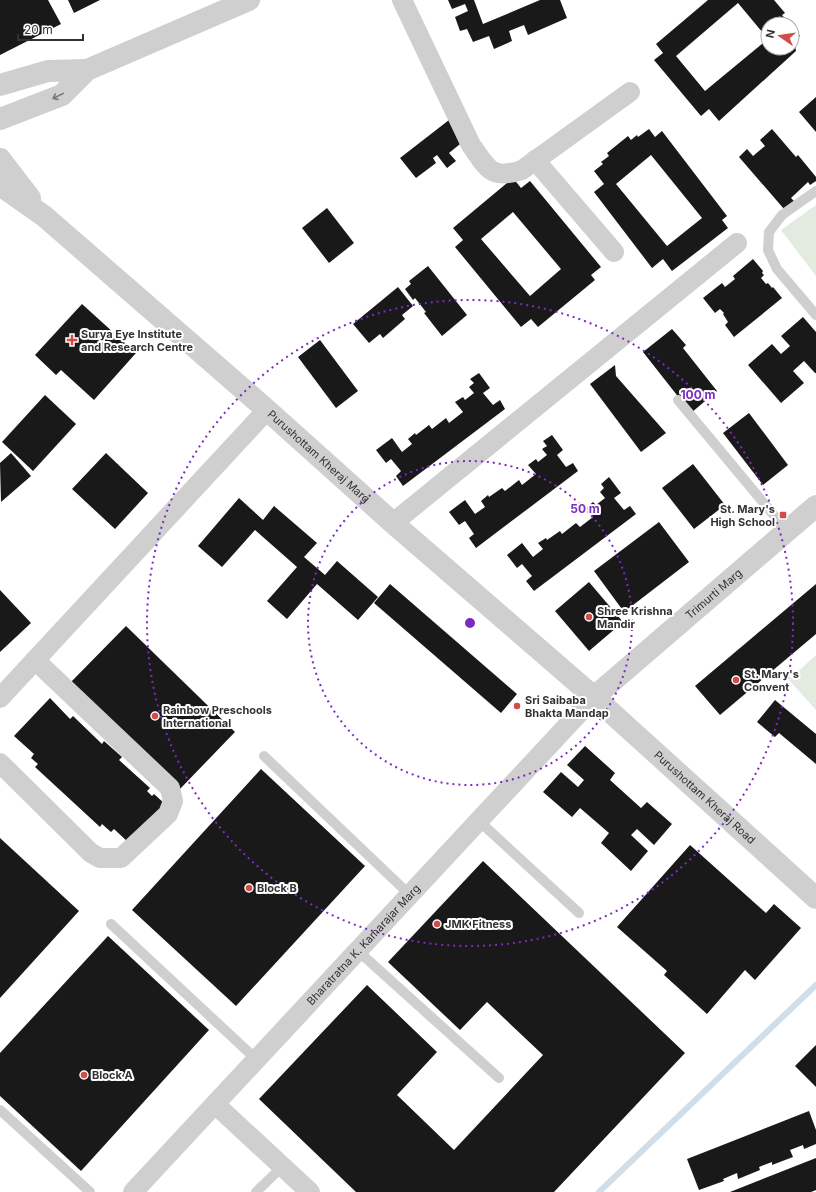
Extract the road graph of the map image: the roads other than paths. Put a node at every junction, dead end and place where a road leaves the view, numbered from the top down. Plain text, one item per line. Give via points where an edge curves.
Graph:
1 (249, 0) edge
2 (402, 0) edge
3 (87, 70) junction
4 (0, 85) edge
5 (630, 92) dead end
6 (0, 119) edge
7 (0, 159) edge
8 (535, 160) junction
9 (0, 185) edge
10 (816, 191) edge
11 (44, 216) junction
12 (737, 243) dead end
13 (614, 252) dead end
14 (816, 315) edge
15 (678, 400) dead end
16 (267, 410) junction
17 (816, 506) edge
18 (393, 523) junction
19 (787, 531) junction
20 (35, 660) junction
21 (594, 697) junction
22 (0, 698) edge
23 (264, 756) dead end
24 (0, 763) edge
25 (479, 821) junction
26 (410, 896) junction
27 (816, 898) edge
28 (579, 912) dead end
29 (111, 924) dead end
30 (358, 951) junction
31 (258, 1060) junction
32 (498, 1078) dead end
33 (216, 1104) junction
34 (0, 1110) edge
35 (282, 1167) junction
36 (90, 1192) edge
37 (133, 1192) edge
38 (256, 1192) edge
39 (310, 1192) edge

1 - 3 street
2 - 8 street via 471,145 485,165 502,175 522,170
3 - 4 street via 48,71
3 -> 6 street via 62,95
5 - 8 street
7 - 11 street
8 - 13 street
9 - 11 street
10 - 14 lane via 782,215 769,232 768,250 777,269
11 - 16 street, Purushottam Kheraj Marg
12 - 18 street
15 - 19 lane
16 - 18 street, Purushottam Kheraj Marg
16 - 20 street
17 - 19 street, Trimurti Marg
18 - 21 street, Purushottam Kheraj Marg
19 - 21 street, Trimurti Marg
20 - 22 street
20 - 24 street via 170,788 173,801 168,814 121,858 100,858 91,853
21 - 25 street, Bharatratna K. Kamarajar Marg
21 - 27 street, Purushottam Kheraj Road
23 - 26 lane
25 - 26 street, Bharatratna K. Kamarajar Marg
25 - 28 lane
26 - 30 street, Bharatratna K. Kamarajar Marg
29 - 31 lane
30 - 31 street, Bharatratna K. Kamarajar Marg
30 - 32 lane
31 - 33 street, Bharatratna K. Kamarajar Marg
33 - 35 street
33 - 37 street, Bharatratna K. Kamarajar Marg
34 - 36 lane
35 - 38 lane
35 - 39 street

